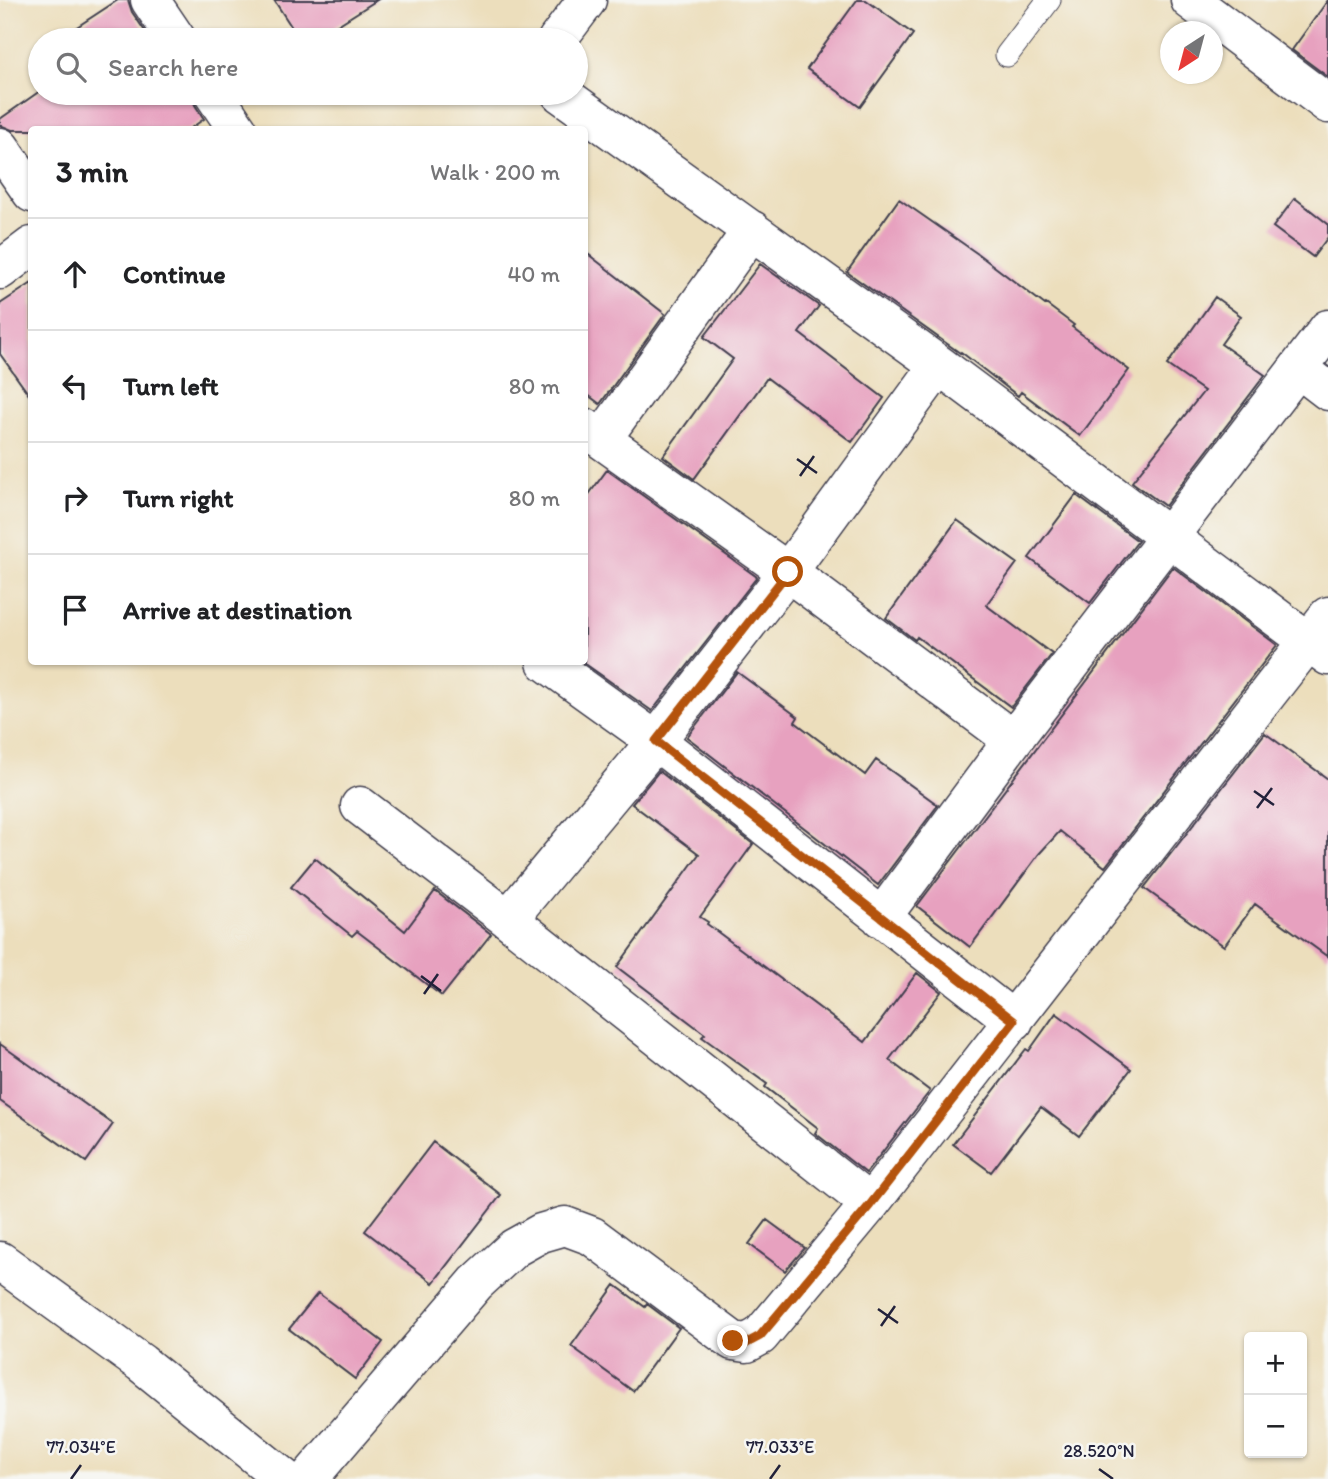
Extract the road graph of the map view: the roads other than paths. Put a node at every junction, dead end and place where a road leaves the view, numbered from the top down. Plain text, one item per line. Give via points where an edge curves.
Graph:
1 (150, 0) edge
2 (587, 0) edge
3 (1049, 0) edge
4 (1190, 0) edge
5 (169, 28) edge
6 (566, 28) edge
7 (1007, 55) dead end
8 (1328, 104) edge
9 (577, 105) edge
10 (0, 147) edge
11 (28, 187) edge
12 (752, 230) junction
13 (28, 249) edge
14 (0, 270) edge
15 (1328, 329) edge
16 (939, 365) junction
17 (1298, 368) junction
18 (1328, 391) edge
19 (593, 433) edge
20 (1171, 536) junction
21 (788, 572) junction
22 (1322, 638) edge
23 (550, 665) edge
24 (1013, 740) junction
25 (656, 741) junction
26 (360, 806) dead end
27 (881, 918) junction
28 (508, 919) junction
29 (1014, 1021) junction
30 (870, 1205) junction
31 (0, 1261) edge
32 (285, 1479) edge
33 (308, 1479) edge

1 - 5 street
2 - 6 street
3 - 7 lane
4 - 8 street
9 - 12 street
10 - 11 street
12 - 16 street
12 - 19 street
13 - 14 street
15 - 17 street
16 - 20 street
16 - 21 street
17 - 18 street
17 - 20 street
19 - 21 street
20 - 22 street
20 - 24 street
21 - 24 street
21 - 25 street
22 - 29 street
23 - 25 street
24 - 27 street
25 - 27 street
25 - 28 street
26 - 28 street
27 - 29 street
28 - 30 street
29 - 30 street
30 - 33 street via 760,1336 747,1343 733,1341 592,1236 565,1226 541,1233 514,1248 476,1283
31 - 32 street via 141,1363

